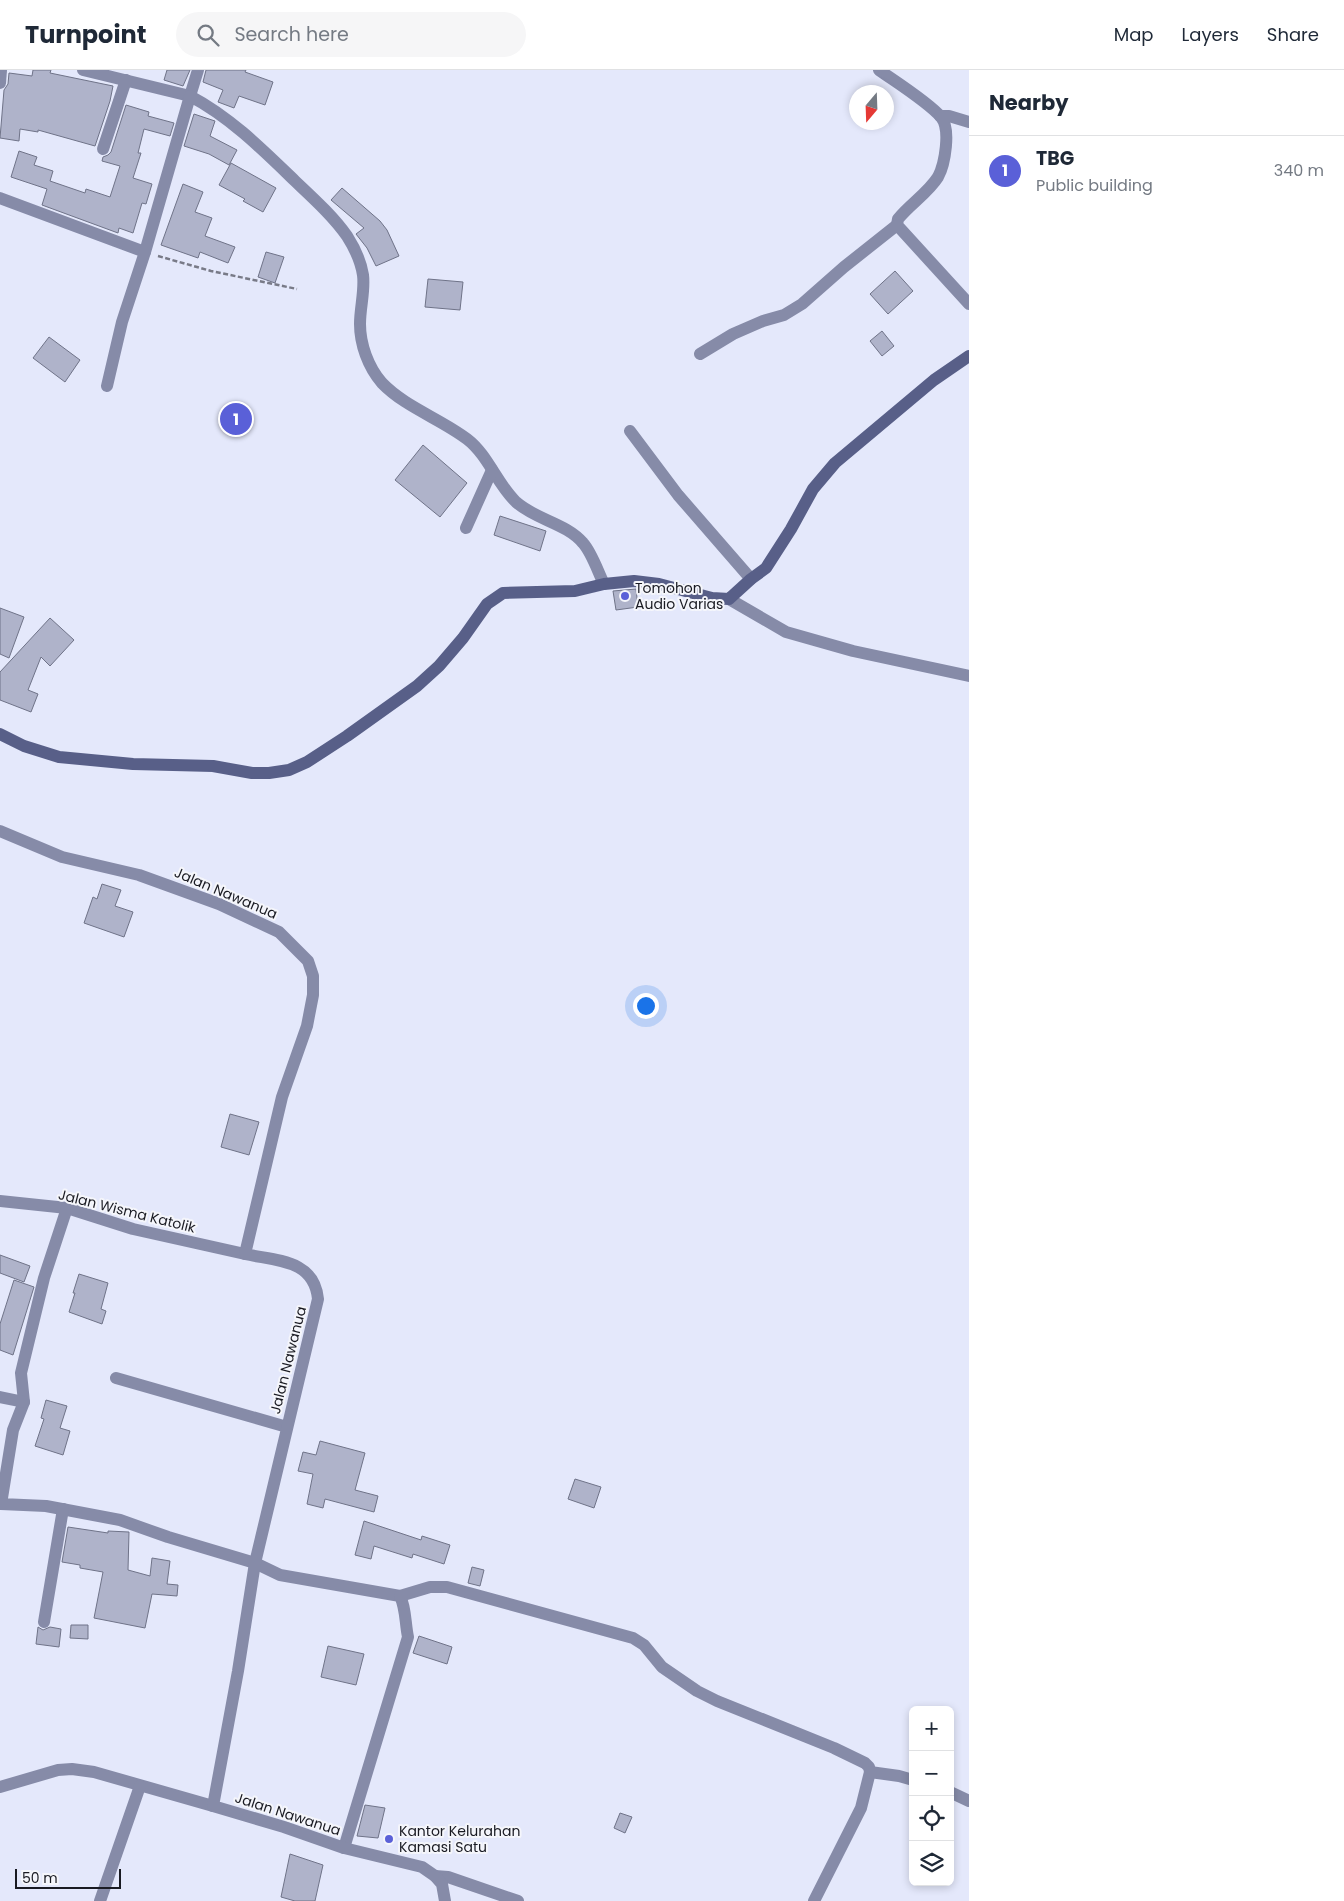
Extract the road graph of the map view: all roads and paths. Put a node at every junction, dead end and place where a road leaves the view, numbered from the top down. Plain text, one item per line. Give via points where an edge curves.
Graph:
1 (2, 70) edge
2 (83, 70) edge
3 (198, 70) edge
4 (879, 70) edge
5 (126, 80) junction
6 (0, 84) edge
7 (190, 96) junction
8 (940, 116) junction
9 (969, 122) edge
10 (103, 149) dead end
11 (0, 198) edge
12 (897, 225) junction
13 (145, 252) junction
14 (297, 289) dead end
15 (969, 304) edge
16 (700, 354) dead end
17 (969, 356) edge
18 (107, 386) dead end
19 (630, 431) dead end
20 (492, 470) junction
21 (466, 528) dead end
22 (751, 579) junction
23 (604, 584) junction
24 (729, 599) junction
25 (969, 676) edge
26 (0, 734) edge
27 (0, 831) edge
28 (0, 1201) edge
29 (67, 1208) junction
30 (245, 1254) junction
31 (116, 1378) dead end
32 (0, 1397) edge
33 (24, 1402) junction
34 (287, 1428) junction
35 (0, 1503) edge
36 (63, 1509) junction
37 (255, 1563) junction
38 (400, 1596) junction
39 (44, 1622) dead end
40 (870, 1772) junction
41 (909, 1779) edge
42 (140, 1786) junction
43 (0, 1787) edge
44 (954, 1794) edge
45 (969, 1801) edge
46 (212, 1806) junction
47 (344, 1848) junction
48 (435, 1876) junction
49 (100, 1901) edge
50 (445, 1901) edge
51 (518, 1901) edge
52 (814, 1901) edge

1 - 6 street
2 - 5 street
3 - 7 street
4 - 8 street
5 - 7 street
5 - 10 street
7 - 13 street
7 - 20 street via 227,119 324,209 346,235 363,274 360,324 372,371 398,396 469,440
8 - 9 street
8 - 12 street via 945,128 946,146 942,168 934,182 898,219
11 - 13 street
12 - 15 street
12 - 16 street via 802,304 784,315 734,334
13 - 14 path via 211,271
13 - 18 street via 122,322
17 - 22 main road via 934,380 835,462 813,489 766,568
19 - 22 street via 678,495
20 - 21 street
20 - 23 street via 517,502 570,532 584,544
22 - 24 main road
23 - 24 main road via 634,581
23 - 26 main road via 575,591 503,592 488,604 445,659 417,686 347,736 289,770 269,774 213,766 133,764 59,757
24 - 25 street via 786,632 853,651
27 - 30 street, Jalan Nawanua via 62,857 139,875 219,904 279,932 308,961 313,976 313,995 307,1026 282,1097
28 - 29 street, Jalan Wisma Katolik
29 - 30 street, Jalan Wisma Katolik via 133,1228
29 - 33 street via 44,1278 21,1373
30 - 34 street, Jalan Nawanua via 300,1267 316,1286 315,1315
31 - 34 street
32 - 33 street
33 - 35 street via 13,1430
34 - 37 street, Jalan Nawanua
35 - 36 street
36 - 37 street via 120,1520
36 - 39 street
37 - 38 street via 280,1575
37 - 46 street, Jalan Nawanua
38 - 40 street via 430,1587 447,1587 633,1638 644,1645 662,1667 697,1691 834,1748 865,1763
38 - 47 street via 408,1637
40 - 41 street
40 - 52 street via 861,1808
42 - 43 street via 72,1769
42 - 46 street
42 - 49 street
44 - 45 street
46 - 47 street, Jalan Nawanua
47 - 48 street, Jalan Nawanua via 422,1867
48 - 50 street via 442,1884
48 - 51 street, Jalan Nawanua via 448,1877

